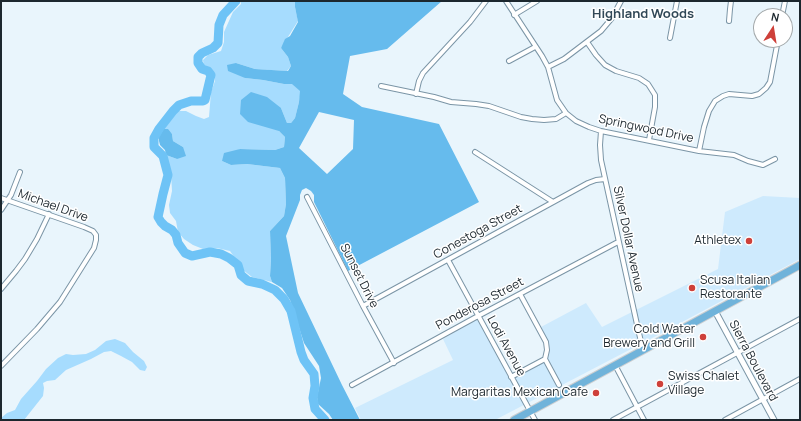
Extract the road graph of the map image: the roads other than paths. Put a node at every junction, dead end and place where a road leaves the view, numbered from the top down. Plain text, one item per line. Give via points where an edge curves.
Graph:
1 (486, 1) edge
2 (506, 1) edge
3 (537, 1) edge
4 (621, 1) edge
5 (677, 1) edge
6 (731, 1) edge
7 (514, 15) junction
8 (730, 21) dead end
9 (670, 38) dead end
10 (587, 42) junction
11 (536, 47) junction
12 (776, 48) edge
13 (509, 60) dead end
14 (548, 67) junction
15 (381, 86) dead end
16 (416, 94) junction
17 (566, 113) junction
18 (601, 131) junction
19 (649, 140) junction
20 (699, 151) junction
21 (475, 152) dead end
22 (775, 159) dead end
23 (20, 172) dead end
24 (605, 179) junction
25 (307, 197) dead end
26 (1, 198) edge
27 (8, 200) junction
28 (553, 202) junction
29 (1, 210) edge
30 (49, 214) junction
31 (618, 242) junction
32 (448, 260) junction
33 (800, 266) edge
34 (1, 289) edge
35 (520, 294) junction
36 (363, 306) junction
37 (715, 311) junction
38 (478, 316) junction
39 (800, 319) edge
40 (643, 350) junction
41 (737, 352) junction
42 (545, 359) junction
43 (394, 363) junction
44 (1, 366) edge
45 (615, 366) junction
46 (511, 377) junction
47 (800, 379) edge
48 (352, 385) dead end
49 (559, 385) dead end
50 (763, 399) junction
51 (637, 406) junction
52 (530, 411) junction
53 (514, 420) edge
54 (535, 420) edge
55 (613, 420) edge
56 (644, 420) edge
57 (725, 420) edge
58 (774, 420) edge

1 - 16 street via 423,73
2 - 7 street, Springwood Drive
3 - 7 street
4 - 10 street via 612,18
5 - 9 street
6 - 8 street
7 - 11 street, Springwood Drive
10 - 14 street
10 - 19 street via 605,65 648,84 654,95 655,107
11 - 13 street
11 - 14 street, Springwood Drive
12 - 20 street via 770,82 759,94 729,94 714,101 704,127
14 - 17 street, Springwood Drive via 557,100
15 - 16 street
16 - 17 street via 451,102 489,106 532,119 556,119
17 - 18 street, Springwood Drive via 576,121
18 - 19 street, Springwood Drive
18 - 24 street, Silver Dollar Avenue via 601,160
19 - 20 street, Springwood Drive
20 - 22 street, Springwood Drive via 734,155 763,164
21 - 28 street
23 - 27 street
24 - 28 street, Conestoga Street via 588,183
24 - 31 street, Silver Dollar Avenue
25 - 36 street, Sunset Drive
26 - 27 street, Michael Drive
27 - 29 street
27 - 30 street, Michael Drive
28 - 32 street, Conestoga Street
30 - 34 street via 25,259
30 - 44 street, Michael Drive via 93,231 96,235 94,248 60,302
31 - 35 street, Ponderosa Street
31 - 40 street, Silver Dollar Avenue
32 - 36 street, Conestoga Street
32 - 38 street, Lodi Avenue
33 - 37 highway
35 - 38 street, Ponderosa Street
35 - 42 street via 546,342
36 - 43 street, Sunset Drive
37 - 40 highway
37 - 41 street, Sierra Boulevard
38 - 43 street, Ponderosa Street
38 - 46 street, Lodi Avenue
39 - 41 street
40 - 45 highway
41 - 50 street, Sierra Boulevard
41 - 51 street
42 - 46 street
42 - 49 street
43 - 48 street, Ponderosa Street
45 - 51 street
45 - 52 highway
46 - 52 street, Lodi Avenue
47 - 50 street
50 - 57 street
50 - 58 street, Sierra Boulevard
51 - 55 street
51 - 56 street
52 - 53 highway
52 - 54 street, Lodi Avenue

